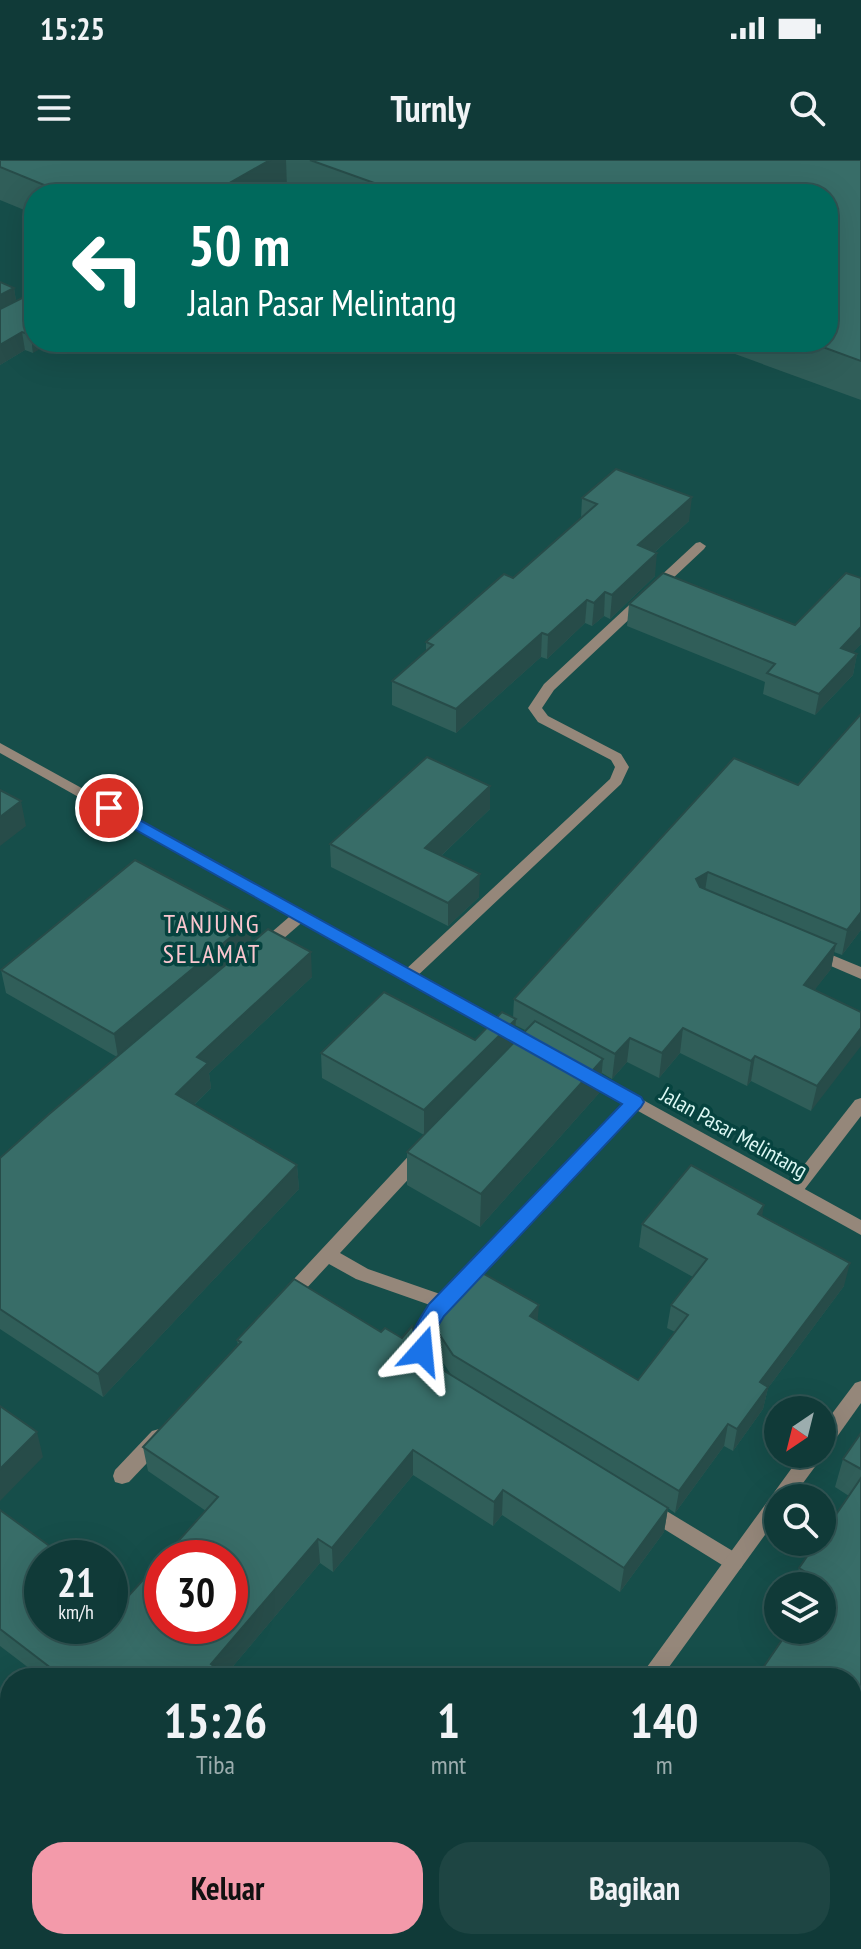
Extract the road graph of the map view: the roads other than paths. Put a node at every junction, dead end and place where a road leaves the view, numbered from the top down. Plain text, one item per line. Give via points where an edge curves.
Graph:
1 (700, 546) dead end
2 (0, 747) edge
3 (301, 915) junction
4 (803, 948) edge
5 (254, 956) edge
6 (861, 973) edge
7 (409, 975) junction
8 (634, 1102) junction
9 (861, 1104) edge
10 (431, 1144) edge
11 (795, 1189) junction
12 (861, 1228) edge
13 (327, 1254) junction
14 (443, 1302) junction
15 (273, 1313) edge
16 (445, 1385) edge
17 (861, 1389) edge
18 (176, 1418) edge
19 (836, 1423) edge
20 (122, 1476) dead end
21 (629, 1497) edge
22 (764, 1521) edge
23 (734, 1562) junction
24 (656, 1668) edge

1 - 7 street via 549,687 535,708 543,719 616,757 622,767 616,781
2 - 3 street, Jalan Pasar Melintang
3 - 5 street
3 - 7 street, Jalan Pasar Melintang
4 - 6 street
7 - 8 street, Jalan Pasar Melintang via 524,1048 562,1061
8 - 11 street, Jalan Pasar Melintang
8 - 14 street
9 - 11 street
10 - 13 street
11 - 12 street, Jalan Pasar Melintang
13 - 14 street via 362,1274
13 - 15 street
14 - 16 street via 422,1332 422,1351 427,1367
17 - 19 street
18 - 20 street
21 - 23 street
22 - 23 street
23 - 24 street

